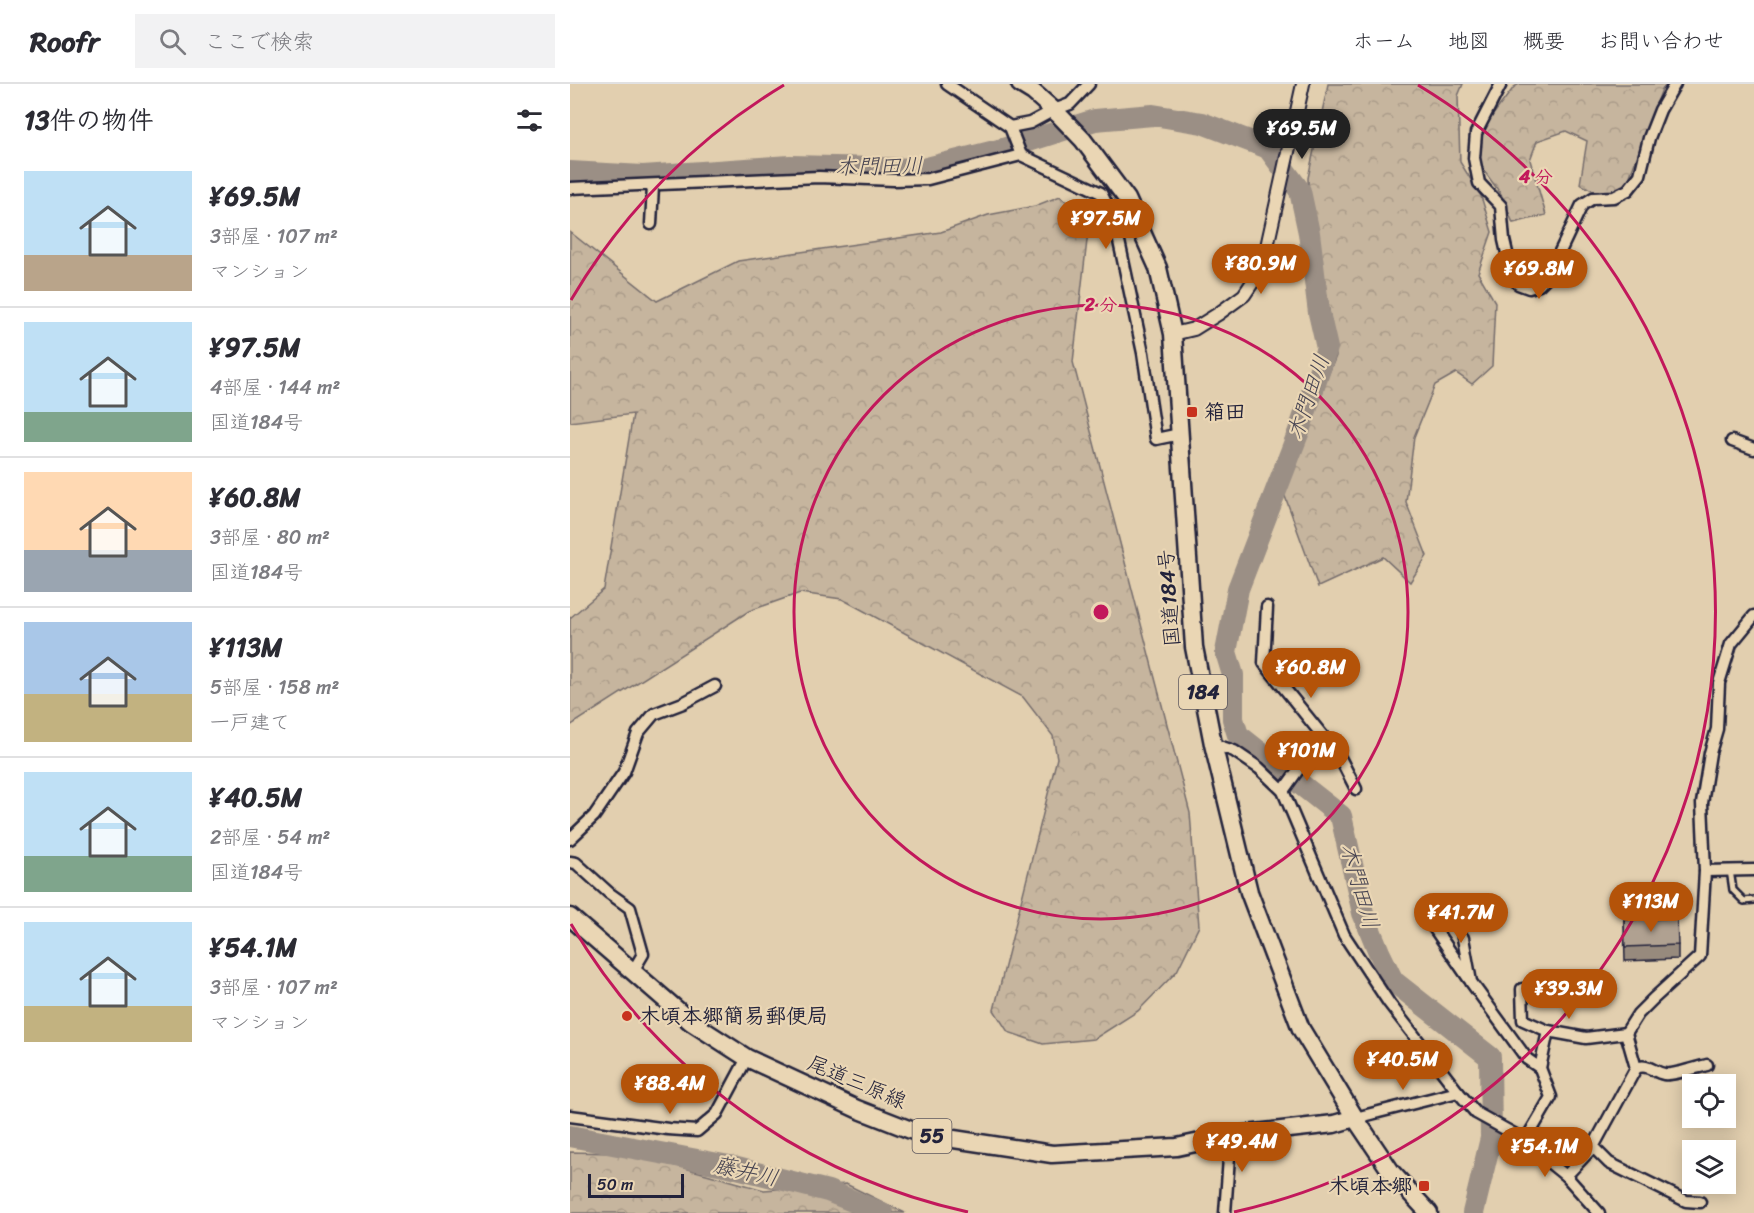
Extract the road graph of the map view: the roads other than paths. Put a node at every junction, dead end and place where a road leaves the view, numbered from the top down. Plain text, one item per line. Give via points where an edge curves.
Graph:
1 (947, 84) edge
2 (1020, 84) edge
3 (1089, 84) edge
4 (1303, 84) edge
5 (1502, 84) edge
6 (1675, 84) edge
7 (1056, 113) junction
8 (1010, 127) junction
9 (1021, 155) junction
10 (653, 186) junction
11 (570, 188) edge
12 (651, 224) dead end
13 (1173, 334) junction
14 (1180, 434) junction
15 (1732, 441) dead end
16 (1754, 449) edge
17 (1267, 607) dead end
18 (1754, 616) edge
19 (715, 687) dead end
20 (1326, 740) junction
21 (1213, 744) junction
22 (1356, 789) dead end
23 (1283, 791) junction
24 (570, 839) edge
25 (570, 862) edge
26 (1730, 870) junction
27 (1754, 870) edge
28 (1705, 871) junction
29 (1754, 900) edge
30 (570, 917) edge
31 (1430, 922) dead end
32 (1463, 938) dead end
33 (633, 972) junction
34 (1471, 982) junction
35 (1522, 989) dead end
36 (1548, 1031) junction
37 (1626, 1033) junction
38 (747, 1058) junction
39 (1707, 1065) dead end
40 (1540, 1068) junction
41 (1636, 1068) junction
42 (1458, 1092) junction
43 (570, 1116) edge
44 (1355, 1118) junction
45 (1228, 1136) junction
46 (1524, 1143) junction
47 (1593, 1147) junction
48 (1566, 1176) junction
49 (1700, 1202) dead end
50 (1225, 1213) edge
51 (1429, 1213) edge
52 (1599, 1213) edge

1 - 8 street
2 - 7 main road, 国道184号 / 184
3 - 7 street
4 - 13 street via 1264,260 1244,295 1194,329
5 - 6 street via 1476,132 1474,158 1479,183 1502,206 1510,266 1518,284 1528,288 1539,285 1549,275 1582,205 1593,198 1614,197 1628,190 1640,175 1649,138
7 - 8 street
7 - 13 main road, 国道184号 / 184 via 1083,140 1127,199 1158,268
8 - 9 street
9 - 10 street via 928,179 819,177
9 - 14 street via 1101,193 1114,218 1143,353 1156,439
10 - 11 street
10 - 12 street
13 - 14 main road, 国道184号 / 184
14 - 21 main road, 国道184号 / 184 via 1194,646
15 - 16 street
17 - 20 street via 1264,663
18 - 28 street via 1731,644 1719,683 1717,729 1702,803
19 - 24 street via 654,714 638,733 624,772 594,816
20 - 22 street via 1336,750
20 - 23 street via 1308,756
21 - 23 street via 1234,751
21 - 44 main road, 国道184号 / 184 via 1249,892 1300,1029
23 - 42 street via 1344,935 1389,1004
25 - 33 street via 630,908 643,954
26 - 27 street
26 - 28 street
26 - 29 lane via 1733,890 1744,901
28 - 37 street via 1700,956 1638,1014
30 - 33 main road, 尾道三原線 / 55
31 - 34 street
32 - 34 street
33 - 38 main road, 尾道三原線 / 55 via 691,1022
34 - 40 street via 1527,1059
35 - 36 street via 1523,1020
36 - 37 street via 1586,1038
36 - 40 street
37 - 41 street
38 - 43 street via 717,1114 698,1131
38 - 45 main road, 尾道三原線 / 55 via 921,1134 1052,1154 1177,1147
39 - 41 street via 1665,1075 1642,1066
40 - 46 street via 1551,1097
41 - 47 street
42 - 44 street
42 - 46 street via 1476,1113 1503,1126
44 - 45 main road, 尾道三原線 / 55
44 - 51 main road, 国道184号 / 184 via 1392,1173
45 - 50 street
46 - 48 street
47 - 48 street
47 - 49 street via 1609,1164 1686,1200
48 - 52 street

